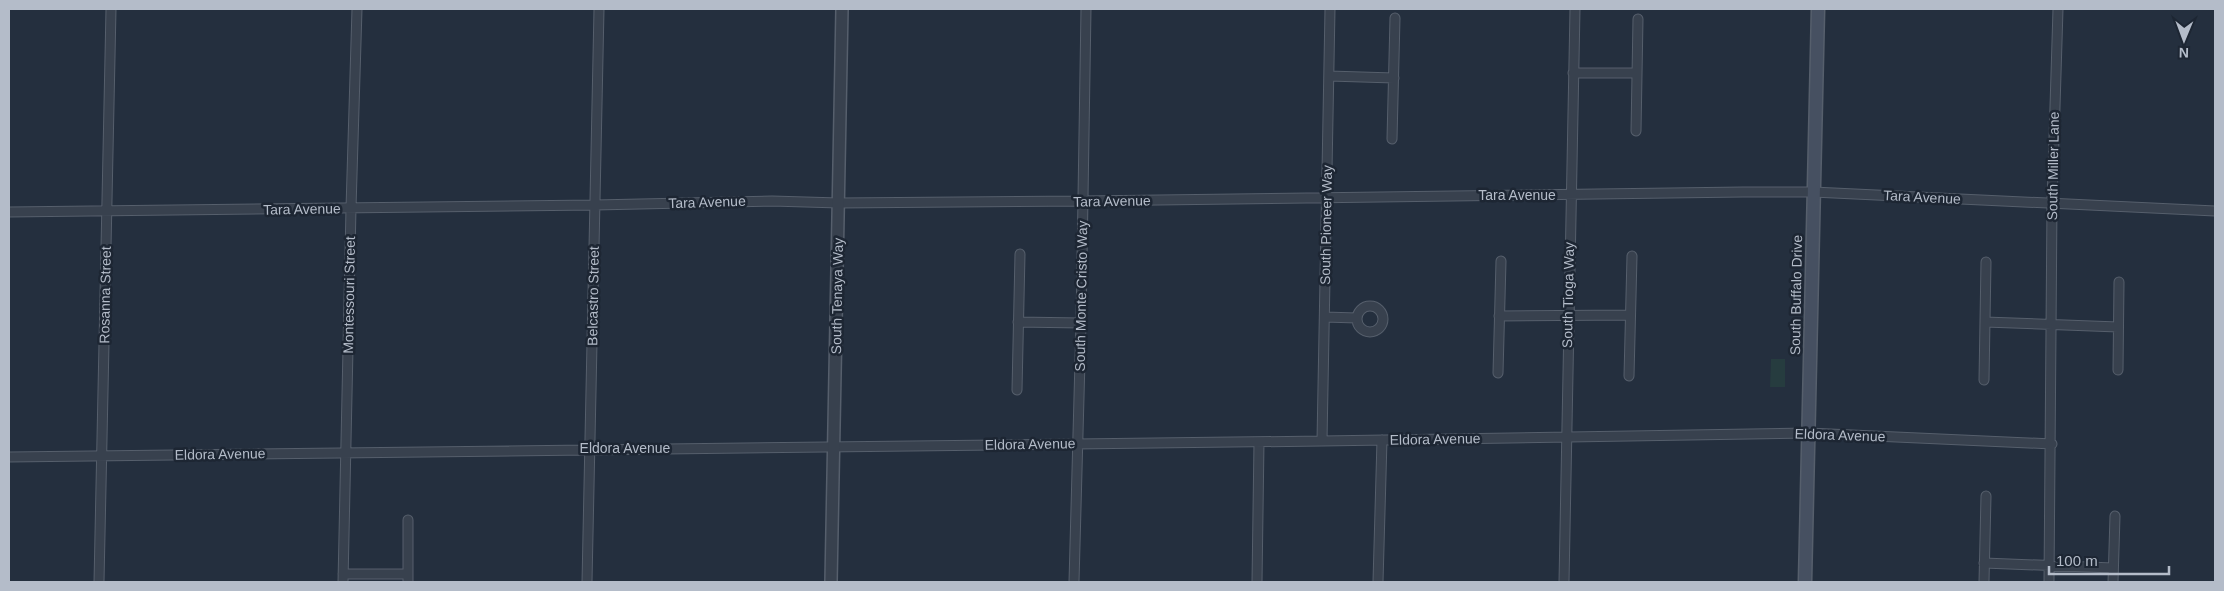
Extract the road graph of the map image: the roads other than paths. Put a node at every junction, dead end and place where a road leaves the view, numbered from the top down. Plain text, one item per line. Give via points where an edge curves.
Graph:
1 (111, 9) edge
2 (357, 9) edge
3 (599, 9) edge
4 (842, 9) edge
5 (1086, 9) edge
6 (1330, 9) edge
7 (1575, 9) edge
8 (1818, 9) edge
9 (2058, 9) edge
10 (1395, 18) dead end
11 (1638, 19) dead end
12 (1637, 73) junction
13 (1574, 74) junction
14 (1329, 76) junction
15 (1394, 78) junction
16 (1636, 131) dead end
17 (1392, 139) dead end
18 (1813, 192) junction
19 (1570, 195) junction
20 (1327, 198) junction
21 (1083, 201) junction
22 (839, 203) junction
23 (2052, 204) junction
24 (595, 206) junction
25 (351, 208) junction
26 (106, 211) junction
27 (2215, 211) edge
28 (9, 212) edge
29 (1020, 254) dead end
30 (1632, 256) dead end
31 (1501, 261) dead end
32 (1986, 262) dead end
33 (2119, 282) dead end
34 (1568, 315) junction
35 (1630, 315) junction
36 (1499, 316) junction
37 (1324, 317) junction
38 (1357, 318) dead end
39 (1018, 322) junction
40 (1985, 322) junction
41 (1082, 323) junction
42 (2051, 324) junction
43 (2118, 327) junction
44 (2118, 370) dead end
45 (1498, 373) dead end
46 (1629, 376) dead end
47 (1984, 380) dead end
48 (1017, 390) dead end
49 (1808, 433) junction
50 (1565, 437) junction
51 (1382, 440) junction
52 (1322, 441) junction
53 (1259, 442) junction
54 (1077, 443) junction
55 (2052, 444) junction
56 (834, 446) junction
57 (590, 448) junction
58 (346, 452) junction
59 (102, 455) junction
60 (9, 456) edge
61 (1986, 496) dead end
62 (2114, 516) dead end
63 (408, 520) dead end
64 (1984, 562) junction
65 (2050, 566) junction
66 (2113, 568) junction
67 (343, 578) edge
68 (408, 578) edge
69 (99, 582) edge
70 (587, 582) edge
71 (831, 582) edge
72 (1074, 582) edge
73 (1257, 582) edge
74 (1378, 582) edge
75 (1564, 582) edge
76 (1805, 582) edge
77 (1984, 582) edge
78 (2049, 582) edge
79 (2113, 582) edge

1 - 26 street, Rosanna Street
2 - 25 street, Montessouri Street
3 - 24 street, Belcastro Street
4 - 22 street, South Tenaya Way
5 - 21 street, South Monte Cristo Way
6 - 14 street, South Pioneer Way
7 - 13 street, South Tioga Way
8 - 18 main road, South Buffalo Drive
9 - 23 street, South Miller Lane
10 - 15 street
11 - 12 street
12 - 13 street
12 - 16 street
13 - 19 street, South Tioga Way
14 - 15 street
14 - 20 street, South Pioneer Way
15 - 17 street
18 - 19 street, Tara Avenue
18 - 23 street, Tara Avenue
18 - 49 main road, South Buffalo Drive
19 - 20 street, Tara Avenue
19 - 34 street, South Tioga Way
20 - 21 street, Tara Avenue
20 - 37 street, South Pioneer Way
21 - 22 street, Tara Avenue
21 - 41 street, South Monte Cristo Way
22 - 24 street, Tara Avenue via 772,201
22 - 56 street, South Tenaya Way
23 - 27 street, Tara Avenue
23 - 42 street, South Miller Lane
24 - 25 street, Tara Avenue
24 - 57 street, Belcastro Street
25 - 26 street, Tara Avenue
25 - 58 street, Montessouri Street
26 - 28 street, Tara Avenue
26 - 59 street, Rosanna Street
29 - 39 street
30 - 35 street
31 - 36 street
32 - 40 street
33 - 43 street
34 - 35 street
34 - 36 street
34 - 50 street, South Tioga Way
35 - 46 street
36 - 45 street
37 - 38 street
37 - 52 street, South Pioneer Way
39 - 41 street
39 - 48 street
40 - 42 street
40 - 47 street
41 - 54 street, South Monte Cristo Way
42 - 43 street
42 - 55 street, South Miller Lane
43 - 44 street
49 - 50 street, Eldora Avenue
49 - 55 street, Eldora Avenue
49 - 76 main road, South Buffalo Drive
50 - 51 street, Eldora Avenue
50 - 75 street, South Tioga Way
51 - 52 street, Eldora Avenue
51 - 74 street
52 - 53 street, Eldora Avenue
53 - 54 street, Eldora Avenue
53 - 73 street
54 - 56 street, Eldora Avenue
54 - 72 street, South Monte Cristo Way
55 - 65 street, South Miller Lane
56 - 57 street, Eldora Avenue
56 - 71 street, South Tenaya Way
57 - 58 street, Eldora Avenue
57 - 70 street, Belcastro Street
58 - 59 street, Eldora Avenue
58 - 67 street, Montessouri Street
59 - 60 street, Eldora Avenue
59 - 69 street, Rosanna Street
61 - 64 street
62 - 66 street
63 - 68 street
64 - 65 street
64 - 77 street
65 - 66 street
65 - 78 street, South Miller Lane
66 - 79 street
67 - 68 street

